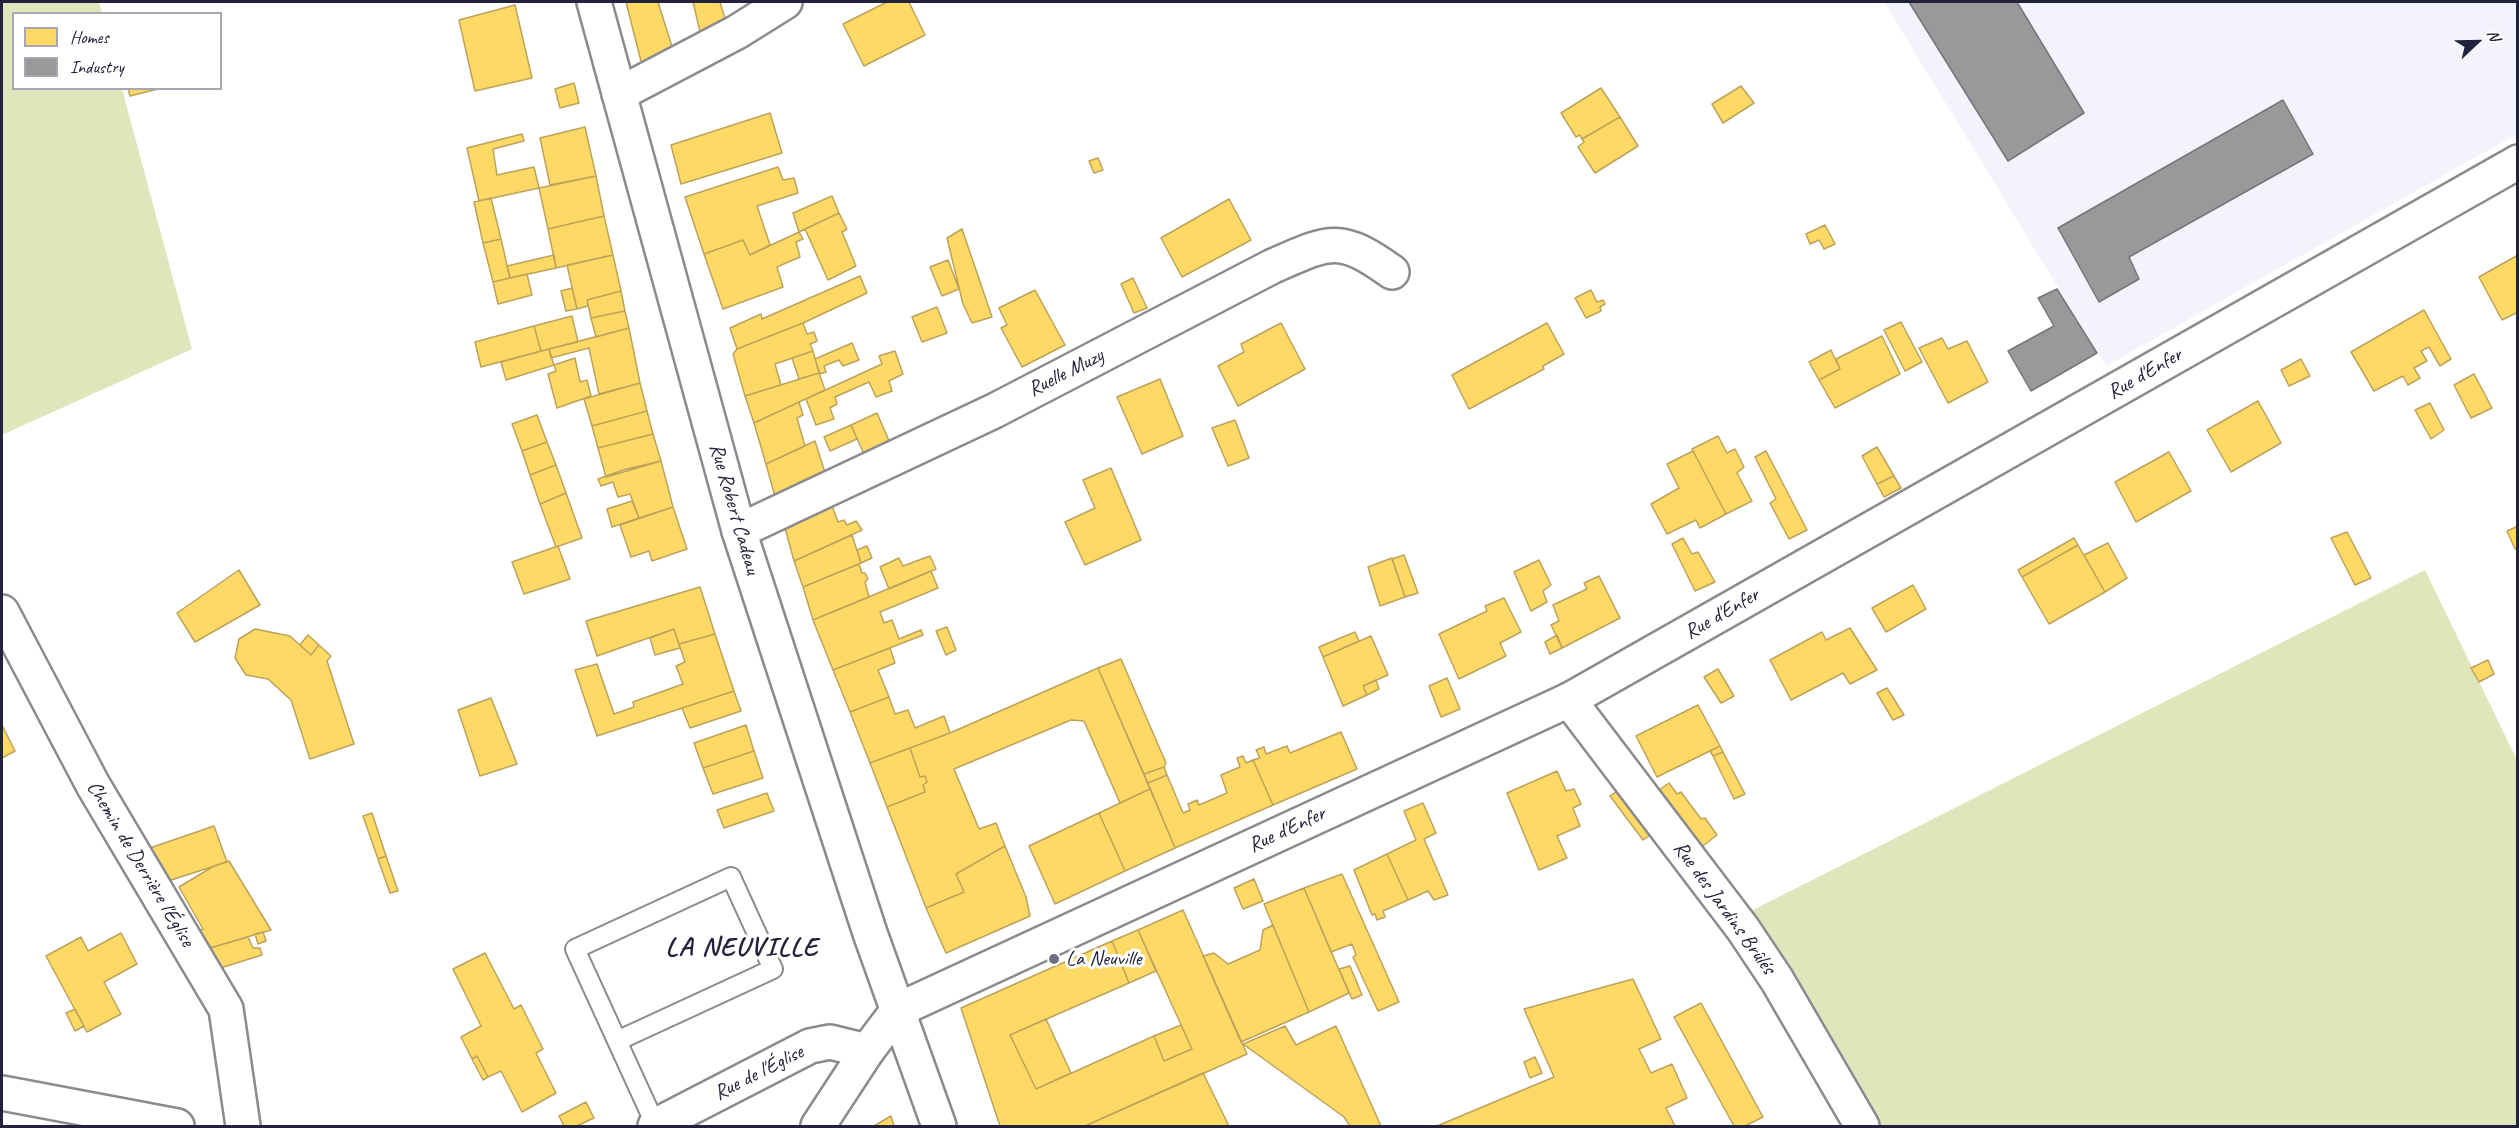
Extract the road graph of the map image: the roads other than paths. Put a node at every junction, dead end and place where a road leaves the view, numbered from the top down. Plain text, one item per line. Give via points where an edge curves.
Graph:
1 (594, 2) edge
2 (785, 2) edge
3 (619, 94) junction
4 (2517, 162) edge
5 (1392, 272) dead end
6 (739, 531) junction
7 (2, 612) edge
8 (1569, 700) junction
9 (898, 1010) junction
10 (617, 1041) junction
11 (867, 1051) junction
12 (2, 1093) edge
13 (177, 1126) edge
14 (243, 1126) edge
15 (656, 1126) edge
16 (818, 1126) edge
17 (939, 1126) edge
18 (1862, 1126) edge

1 - 3 street, Rue Robert Cadeau
2 - 3 street
3 - 6 street, Rue Robert Cadeau
4 - 8 street, Rue d'Enfer
5 - 6 street, Ruelle Muzy via 1364,251 1344,245 1311,249 994,411
6 - 9 street, Rue Robert Cadeau
7 - 14 street, Chemin de Derrière l'Église via 93,785 226,1009
8 - 9 street, Rue d'Enfer
8 - 18 street, Rue des Jardins Brûlés via 1743,929
9 - 11 street
9 - 17 street, Rue Robert Cadeau
10 - 10 lane via 575,949 731,877 773,969
10 - 15 lane
11 - 15 street, Rue de l'Église via 830,1041 810,1046
11 - 16 street
12 - 13 street

